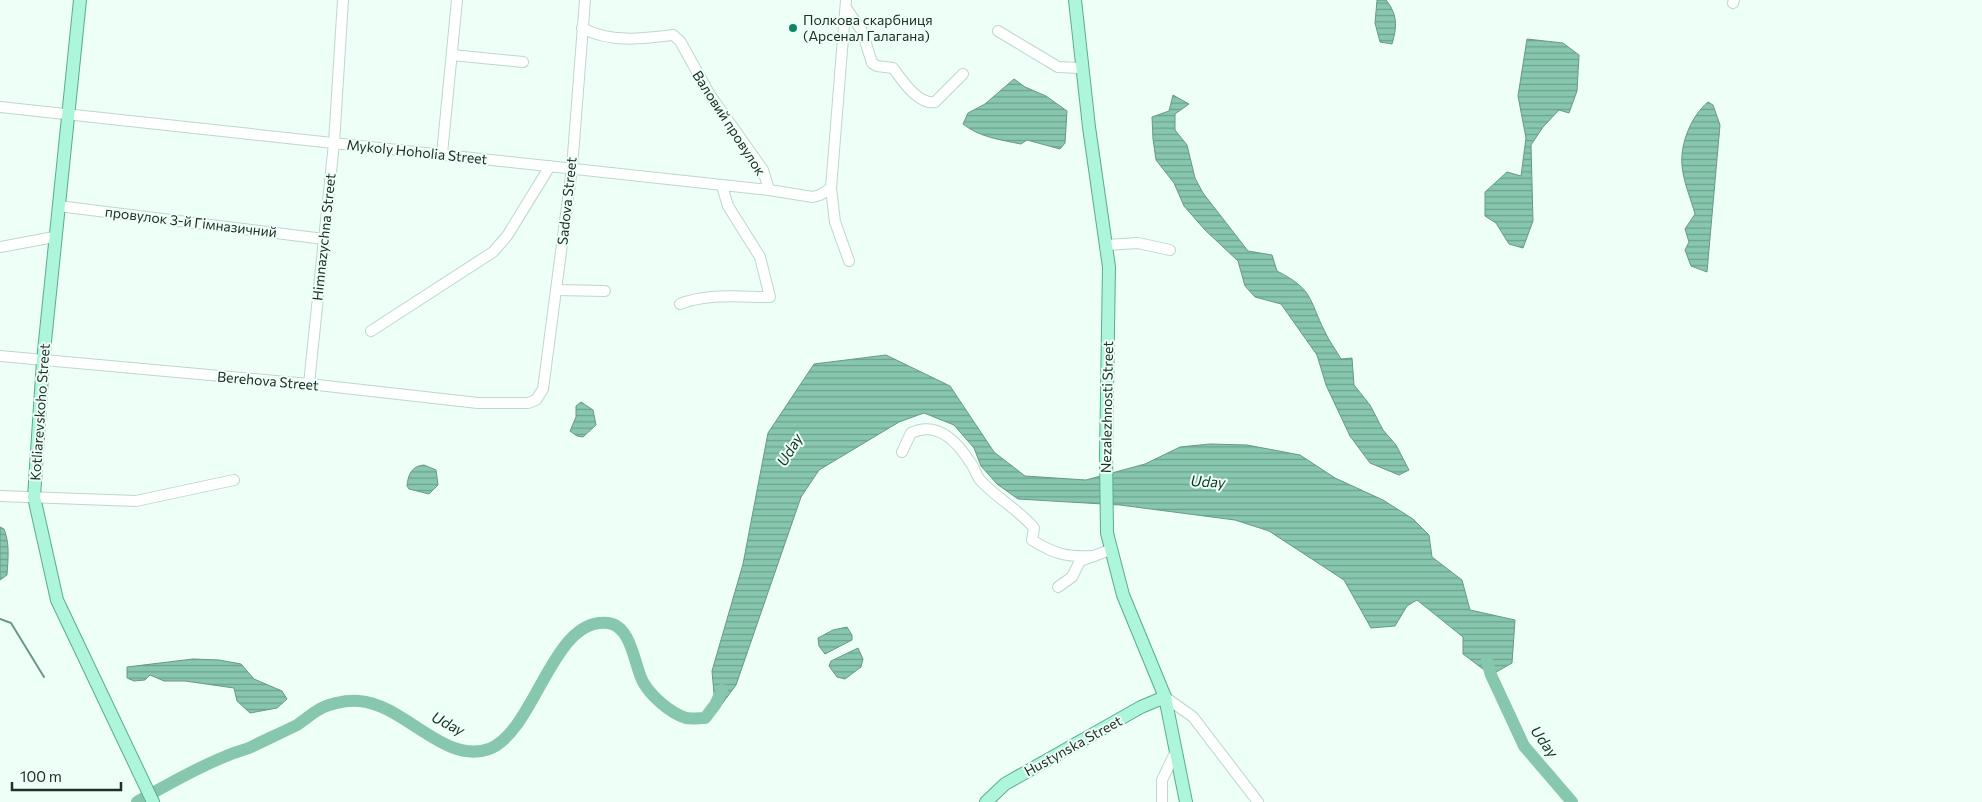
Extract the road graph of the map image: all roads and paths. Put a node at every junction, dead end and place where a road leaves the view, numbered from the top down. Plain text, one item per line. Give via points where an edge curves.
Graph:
1 (80, 0) edge
2 (343, 0) edge
3 (457, 0) edge
4 (585, 0) edge
5 (1075, 0) edge
6 (846, 4) edge
7 (582, 28) junction
8 (998, 32) dead end
9 (452, 55) junction
10 (523, 62) dead end
11 (1081, 68) junction
12 (963, 74) dead end
13 (0, 107) edge
14 (68, 115) junction
15 (334, 143) junction
16 (442, 154) junction
17 (550, 166) junction
18 (572, 168) junction
19 (722, 186) junction
20 (830, 188) junction
21 (768, 190) junction
22 (58, 206) junction
23 (54, 238) junction
24 (324, 239) junction
25 (1106, 244) junction
26 (0, 247) edge
27 (1170, 250) dead end
28 (849, 261) dead end
29 (557, 290) junction
30 (605, 290) dead end
31 (680, 304) dead end
32 (371, 331) dead end
33 (0, 356) edge
34 (43, 361) junction
35 (310, 384) junction
36 (536, 400) joint
37 (902, 452) dead end
38 (234, 480) dead end
39 (0, 496) edge
40 (34, 497) junction
41 (1110, 550) junction
42 (1094, 556) junction
43 (1058, 586) dead end
44 (1165, 697) junction
45 (1175, 753) junction
46 (153, 802) edge
47 (986, 802) edge
48 (1162, 802) edge
49 (1186, 802) edge
50 (1258, 802) edge

1 - 14 main road, Kotliarevskoho Street
2 - 15 street, Himnazychna Street
3 - 9 street
4 - 7 street, Sadova Street
5 - 11 main road, Nezalezhnosti Street
6 - 12 street via 862,31 872,63 892,68 908,89 927,102 935,102
6 - 20 street
7 - 18 street, Sadova Street
7 - 21 street, Валовий провулок via 594,34 625,40 673,36 680,41 710,95 763,170
8 - 11 street via 1058,67
9 - 10 street
9 - 16 street
11 - 25 main road, Nezalezhnosti Street
13 - 14 street, Mykoly Hoholia Street
14 - 15 street, Mykoly Hoholia Street
14 - 22 main road, Kotliarevskoho Street
15 - 16 street, Mykoly Hoholia Street
15 - 24 street, Himnazychna Street
16 - 17 street, Mykoly Hoholia Street
17 - 18 street, Mykoly Hoholia Street
17 - 32 street via 507,236 493,252
18 - 19 street, Mykoly Hoholia Street
18 - 29 street, Sadova Street
19 - 21 street, Mykoly Hoholia Street
19 - 31 street via 728,206 760,257 770,297 715,297
20 - 21 street, Mykoly Hoholia Street via 813,197
20 - 28 street via 835,222
22 - 23 main road, Kotliarevskoho Street
22 - 24 street, провулок 3-й Гімназичний
23 - 26 street
23 - 34 main road, Kotliarevskoho Street
24 - 35 street, Himnazychna Street
25 - 27 street via 1138,243
25 - 41 main road, Nezalezhnosti Street via 1109,267 1107,533
29 - 30 street
29 - 36 street, Sadova Street via 543,389
33 - 34 street, Berehova Street
34 - 35 street, Berehova Street
34 - 40 main road, Kotliarevskoho Street
35 - 36 street, Berehova Street via 478,403 528,403
37 - 42 street via 911,433 923,427 937,429 971,462 979,480 1001,501 1024,516 1034,528 1032,540 1069,557
38 - 40 street via 136,501
39 - 40 street
40 - 46 main road, Kotliarevskoho Street via 57,600
41 - 42 street
41 - 44 main road, Nezalezhnosti Street via 1123,595
42 - 43 street via 1080,561 1072,577
44 - 45 main road, Nezalezhnosti Street
44 - 47 main road, Hustynska Street via 1141,707 1005,784
44 - 50 street via 1193,717
45 - 48 street via 1162,780
45 - 49 main road, Nezalezhnosti Street

